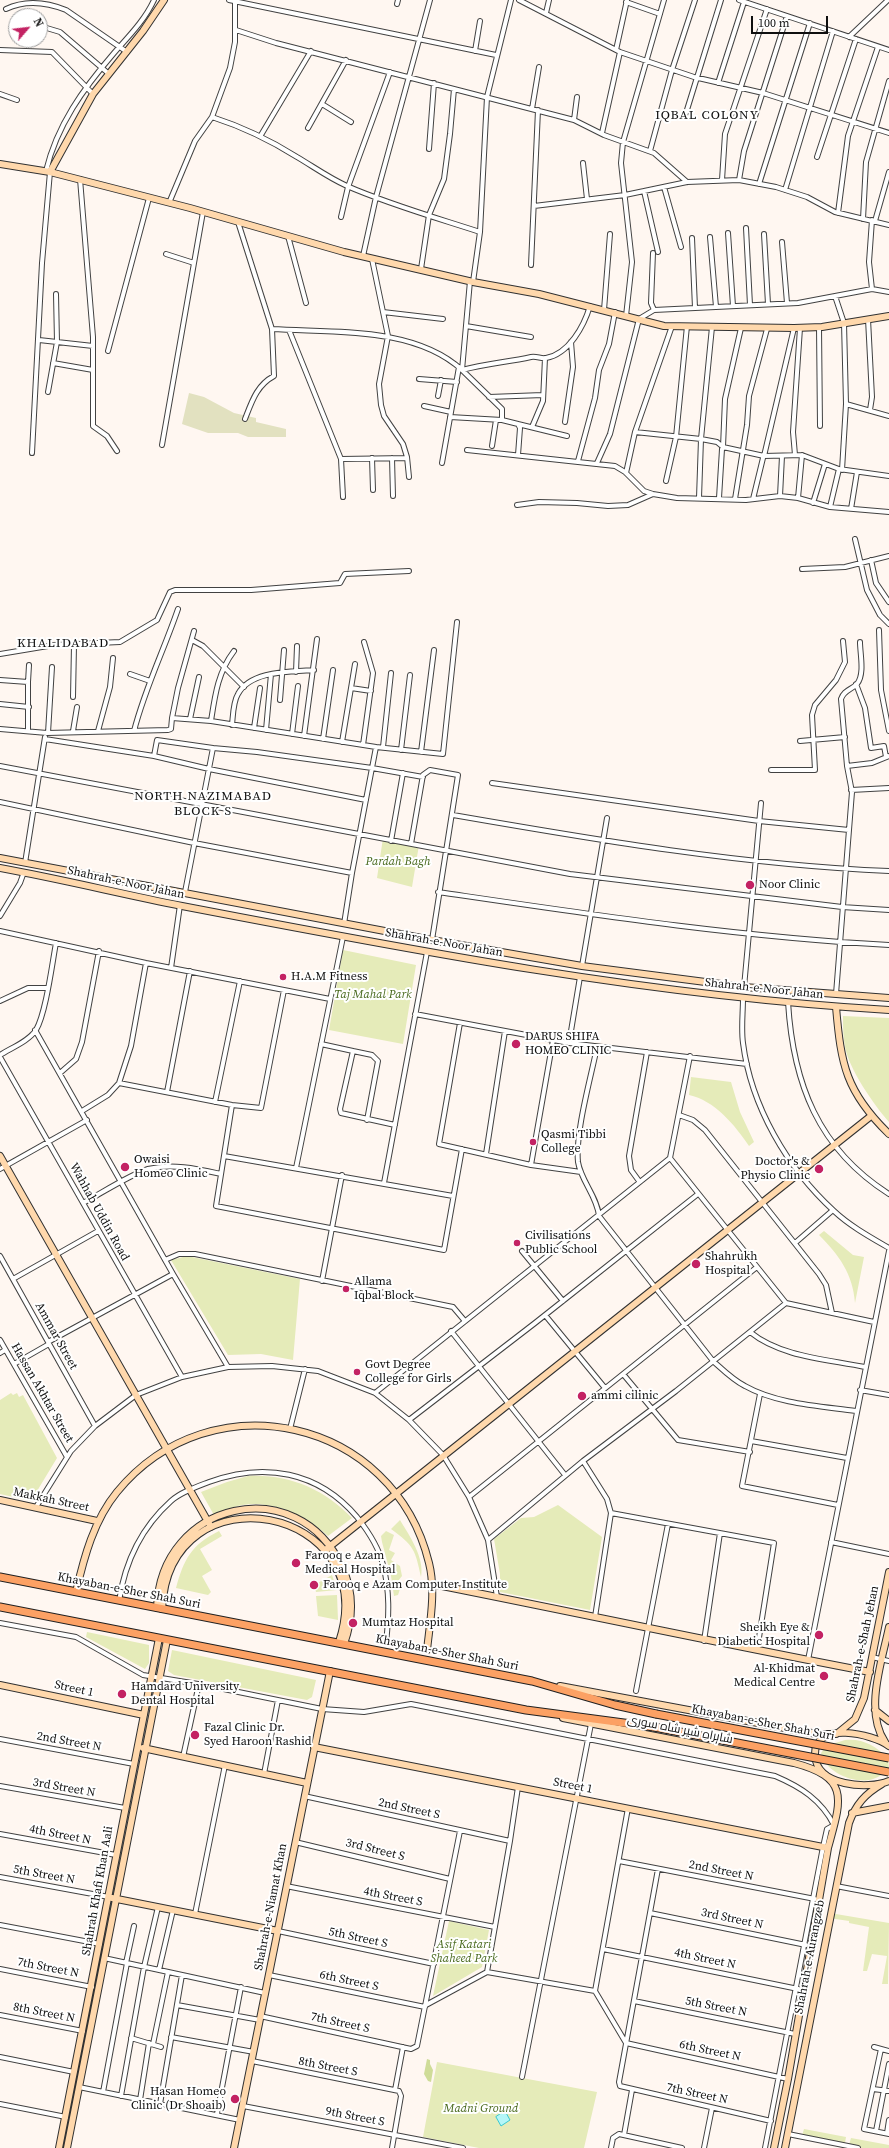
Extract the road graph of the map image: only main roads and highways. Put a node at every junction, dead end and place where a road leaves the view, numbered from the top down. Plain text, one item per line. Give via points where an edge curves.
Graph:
1 (163, 2) edge
2 (0, 164) edge
3 (48, 172) junction
4 (889, 316) edge
5 (0, 858) edge
6 (0, 868) edge
7 (287, 912) junction
8 (284, 925) junction
9 (488, 950) junction
10 (487, 962) junction
11 (632, 971) junction
12 (713, 983) junction
13 (630, 984) junction
14 (712, 994) junction
15 (889, 998) edge
16 (836, 1007) junction
17 (889, 1010) edge
18 (871, 1116) junction
19 (889, 1134) edge
20 (0, 1156) edge
21 (3, 1167) edge
22 (167, 1448) junction
23 (396, 1493) junction
24 (0, 1500) edge
25 (208, 1520) junction
26 (98, 1521) junction
27 (212, 1527) junction
28 (330, 1546) junction
29 (324, 1550) junction
30 (889, 1572) edge
31 (0, 1577) edge
32 (432, 1584) junction
33 (76, 1592) junction
34 (0, 1607) edge
35 (159, 1609) junction
36 (889, 1627) edge
37 (159, 1638) junction
38 (167, 1640) junction
39 (341, 1643) junction
40 (427, 1650) dead end
41 (886, 1660) edge
42 (330, 1671) junction
43 (870, 1672) junction
44 (532, 1681) junction
45 (0, 1685) edge
46 (526, 1710) junction
47 (874, 1710) junction
48 (144, 1715) junction
49 (889, 1721) edge
50 (836, 1734) junction
51 (138, 1746) junction
52 (889, 1746) edge
53 (314, 1747) junction
54 (146, 1748) junction
55 (889, 1758) edge
56 (889, 1772) edge
57 (828, 1776) junction
58 (889, 1781) edge
59 (307, 1783) junction
60 (882, 1784) junction
61 (889, 1784) edge
62 (889, 1806) edge
63 (852, 1813) junction
64 (825, 1847) junction
65 (112, 1898) junction
66 (278, 1931) junction
67 (72, 2082) junction
68 (79, 2085) junction
69 (60, 2148) edge
70 (67, 2148) edge
71 (234, 2148) edge
72 (774, 2148) edge
73 (785, 2148) edge

1 - 3 main road via 93,94
2 - 3 main road
3 - 4 main road via 363,256 672,326 767,329 819,327
5 - 7 main road, Shahrah-e-Noor Jahan
6 - 8 main road, Shahrah-e-Noor Jahan
7 - 8 main road
7 - 9 main road, Shahrah-e-Noor Jahan
8 - 10 main road, Shahrah-e-Noor Jahan
9 - 10 main road
9 - 11 main road, Shahrah-e-Noor Jahan via 582,966
10 - 13 main road, Shahrah-e-Noor Jahan
11 - 12 main road, Shahrah-e-Noor Jahan
11 - 13 main road
12 - 14 main road
12 - 15 main road, Shahrah-e-Noor Jahan
13 - 14 main road, Shahrah-e-Noor Jahan
14 - 16 main road, Shahrah-e-Noor Jahan
16 - 17 main road, Shahrah-e-Noor Jahan
16 - 18 main road via 842,1062 853,1087
18 - 19 main road
18 - 23 main road
20 - 21 main road
21 - 22 main road
22 - 23 main road via 196,1436 236,1426 254,1424 290,1429 319,1437 348,1451 366,1463
22 - 25 main road
22 - 26 main road via 132,1475 116,1493
23 - 28 main road
23 - 32 main road via 424,1545 430,1564
24 - 26 main road, Makkah Street
25 - 27 main road
25 - 28 main road via 240,1510 273,1511 305,1523
25 - 35 main road via 194,1529 173,1552 160,1581
26 - 33 main road
27 - 29 main road via 241,1518 272,1519 300,1530
27 - 35 main road via 187,1545 178,1557 165,1584
28 - 29 main road
28 - 39 main road via 345,1573 349,1589 350,1620
29 - 39 main road via 336,1571 344,1599 345,1617
30 - 43 main road, Shahrah-e-Shah Jehan
31 - 33 main road, Khayaban-e-Sher Shah Suri
32 - 40 main road
32 - 43 main road via 649,1627 704,1641
33 - 35 main road, Khayaban-e-Sher Shah Suri
34 - 37 main road
35 - 39 main road, Khayaban-e-Sher Shah Suri
36 - 41 main road, Shahrah-e-Shah Jehan
37 - 38 main road
37 - 48 main road, Shahrah Khafi Khan Aali
38 - 42 main road
38 - 54 main road, Shahrah Khafi Khan Aali
39 - 44 main road, Khayaban-e-Sher Shah Suri
41 - 47 main road, Shahrah-e-Shah Jehan
42 - 46 main road
42 - 53 main road, Shahrah-e-Niamat Khan
43 - 50 main road, Shahrah-e-Shah Jehan via 861,1708 855,1719
44 - 50 main road via 817,1734
44 - 55 main road, Khayaban-e-Sher Shah Suri, bridge via 656,1714
45 - 48 main road, Street 1
46 - 56 main road, Khayaban-e-Sher Shah Suri, bridge via 654,1727
46 - 57 main road, شاہراہِ شیر شاہ سوری via 794,1763
47 - 49 main road
47 - 52 main road, Shahrah-e-Shah Jehan via 877,1726
48 - 51 main road, Shahrah Khafi Khan Aali
50 - 52 main road via 864,1734
50 - 57 main road, Shahrah-e-Shah Jehan via 821,1741 816,1748 818,1764
51 - 54 main road
51 - 65 main road, Shahrah Khafi Khan Aali via 116,1855
53 - 59 main road, Shahrah-e-Niamat Khan
53 - 64 main road, Street 1
54 - 59 main road
54 - 65 main road, Shahrah Khafi Khan Aali
57 - 60 main road, شاہراہِ شیر شاہ سوری via 853,1785
57 - 64 main road, Shahrah-e-Aurangzeb via 837,1791 838,1810
58 - 60 main road
59 - 66 main road, Shahrah-e-Niamat Khan
60 - 61 main road, شاہراہِ شیر شاہ سوری
60 - 63 main road, Shahrah-e-Aurangzeb via 863,1797
62 - 63 main road
63 - 73 main road, Shahrah-e-Aurangzeb
64 - 72 main road, Shahrah-e-Aurangzeb via 788,2079
65 - 66 main road
65 - 67 main road, Shahrah Khafi Khan Aali
65 - 68 main road, Shahrah Khafi Khan Aali via 104,1958
66 - 71 main road, Shahrah-e-Niamat Khan
67 - 68 main road
67 - 69 main road, Shahrah Khafi Khan Aali
68 - 70 main road, Shahrah Khafi Khan Aali

